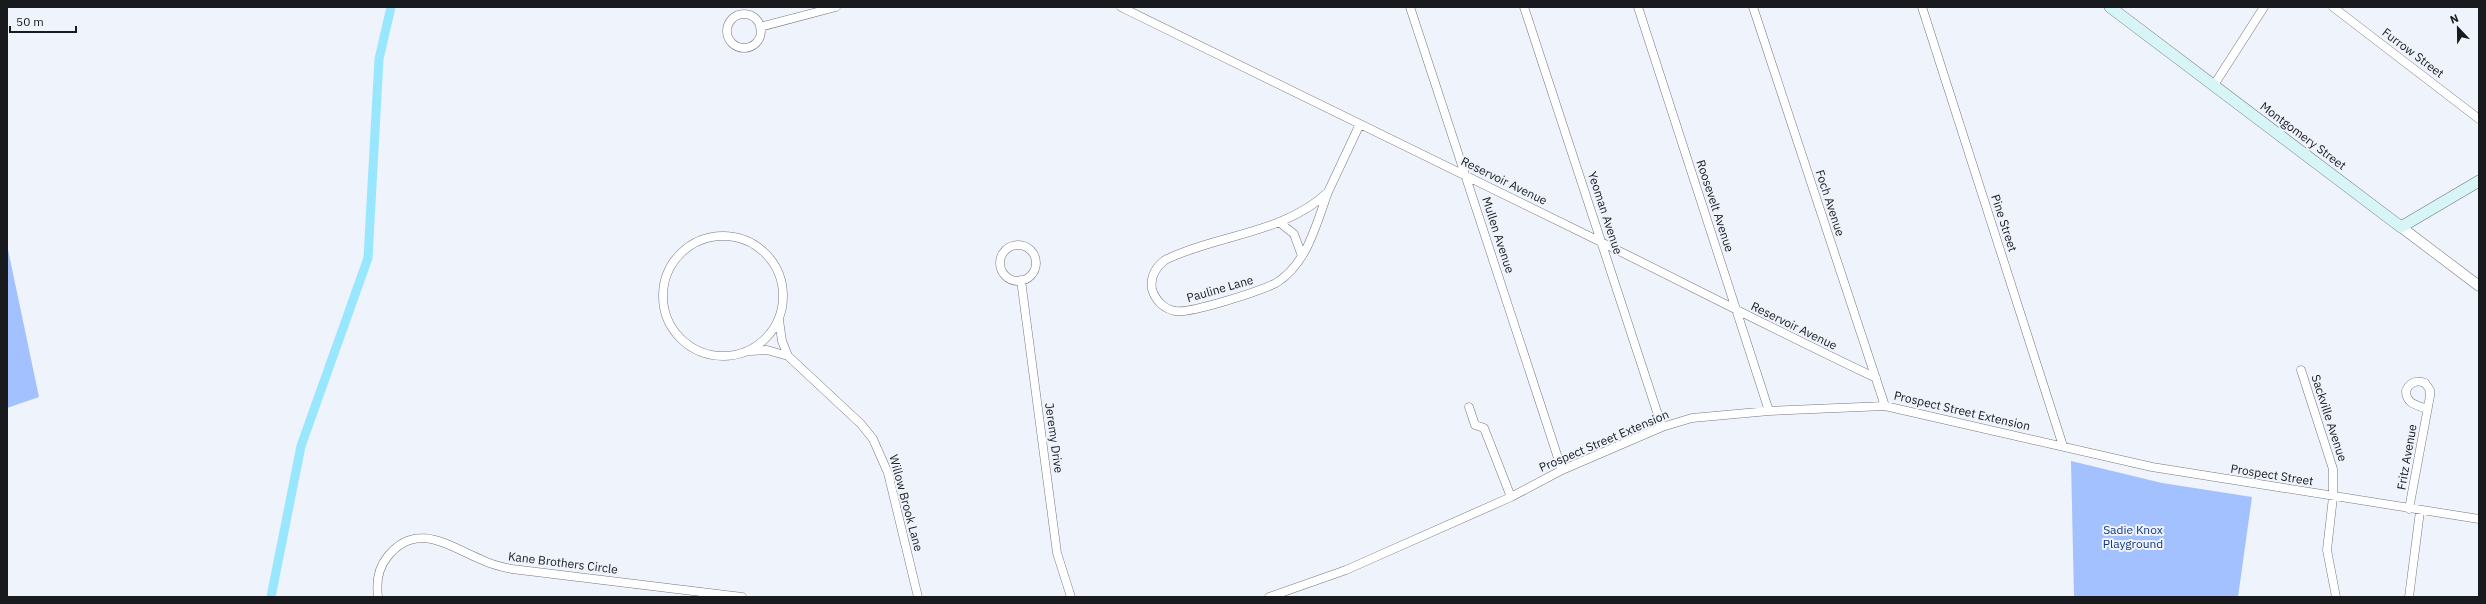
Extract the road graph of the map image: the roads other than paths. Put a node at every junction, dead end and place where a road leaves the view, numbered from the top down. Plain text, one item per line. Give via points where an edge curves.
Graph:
1 (836, 7) edge
2 (1121, 7) edge
3 (1410, 7) edge
4 (1524, 7) edge
5 (1638, 7) edge
6 (1753, 7) edge
7 (1922, 7) edge
8 (2110, 7) edge
9 (2264, 7) edge
10 (2333, 7) edge
11 (760, 27) junction
12 (2214, 85) junction
13 (2479, 118) edge
14 (1359, 126) junction
15 (1466, 176) junction
16 (2479, 181) edge
17 (1328, 192) junction
18 (1279, 222) junction
19 (2401, 227) junction
20 (1601, 242) junction
21 (1302, 256) junction
22 (1021, 280) junction
23 (2479, 286) edge
24 (1737, 312) junction
25 (779, 319) junction
26 (744, 352) junction
27 (788, 356) junction
28 (2301, 370) dead end
29 (1876, 378) junction
30 (1885, 406) junction
31 (1469, 407) dead end
32 (2427, 409) dead end
33 (1769, 412) junction
34 (1662, 427) junction
35 (2063, 446) junction
36 (1562, 470) junction
37 (1511, 497) junction
38 (2333, 497) junction
39 (2410, 509) junction
40 (2420, 511) junction
41 (2479, 520) edge
42 (378, 597) edge
43 (742, 597) edge
44 (918, 597) edge
45 (1071, 597) edge
46 (1269, 597) edge
47 (2336, 597) edge
48 (2410, 597) edge

1 - 11 street
2 - 14 street, Reservoir Avenue
3 - 15 street, Mullen Avenue
4 - 20 street, Yeoman Avenue
5 - 24 street, Roosevelt Avenue
6 - 29 street, Foch Avenue
7 - 35 street, Pine Street
8 - 12 main road, Montgomery Street
9 - 12 street
10 - 13 street, Furrow Street
11 - 11 street via 758,41 746,48 733,44 727,35 730,21 740,15 754,18
12 - 19 main road, Montgomery Street
14 - 15 street, Reservoir Avenue
14 - 17 street, Pauline Lane
15 - 20 street, Reservoir Avenue
15 - 36 street, Mullen Avenue
16 - 19 main road
17 - 18 street, Pauline Lane via 1304,211
17 - 21 street, Pauline Lane
18 - 21 street via 1294,234
18 - 21 street, Pauline Lane via 1165,260 1154,274 1152,287 1156,299 1170,310 1189,311 1272,285 1289,273
19 - 23 street, Montgomery Street
20 - 24 street, Reservoir Avenue
20 - 34 street, Yeoman Avenue
22 - 22 street via 1012,280 1004,275 1000,262 1005,250 1018,245 1031,251 1035,264 1032,273
22 - 45 street, Jeremy Drive via 1057,552
24 - 29 street, Reservoir Avenue
24 - 33 street, Roosevelt Avenue
25 - 26 street via 761,342
25 - 26 street via 783,300 781,280 773,263 756,246 733,237 714,237 696,243 680,254 669,270 664,288 664,307 673,329 690,346 707,354 726,356
25 - 27 street via 782,341
26 - 27 street via 767,350
27 - 44 street, Willow Brook Lane via 861,424 878,447 888,473
28 - 38 street, Sackville Avenue via 2333,469
29 - 30 street, Foch Avenue
30 - 33 street, Prospect Street Extension
30 - 35 street, Prospect Street Extension
31 - 37 street via 1475,425 1484,428
32 - 39 street, Fritz Avenue
33 - 34 street, Prospect Street Extension via 1692,418
34 - 36 street, Prospect Street Extension
35 - 38 street, Prospect Street via 2152,467
36 - 37 street, Prospect Street Extension
37 - 46 street, Prospect Street Extension via 1346,570
38 - 39 street, Prospect Street
38 - 47 street, Sackville Avenue via 2327,550
39 - 40 street, Prospect Street
40 - 41 street, Prospect Street
40 - 48 street
42 - 43 street, Kane Brothers Circle via 378,574 390,553 411,540 427,538 447,543 478,559 512,570

